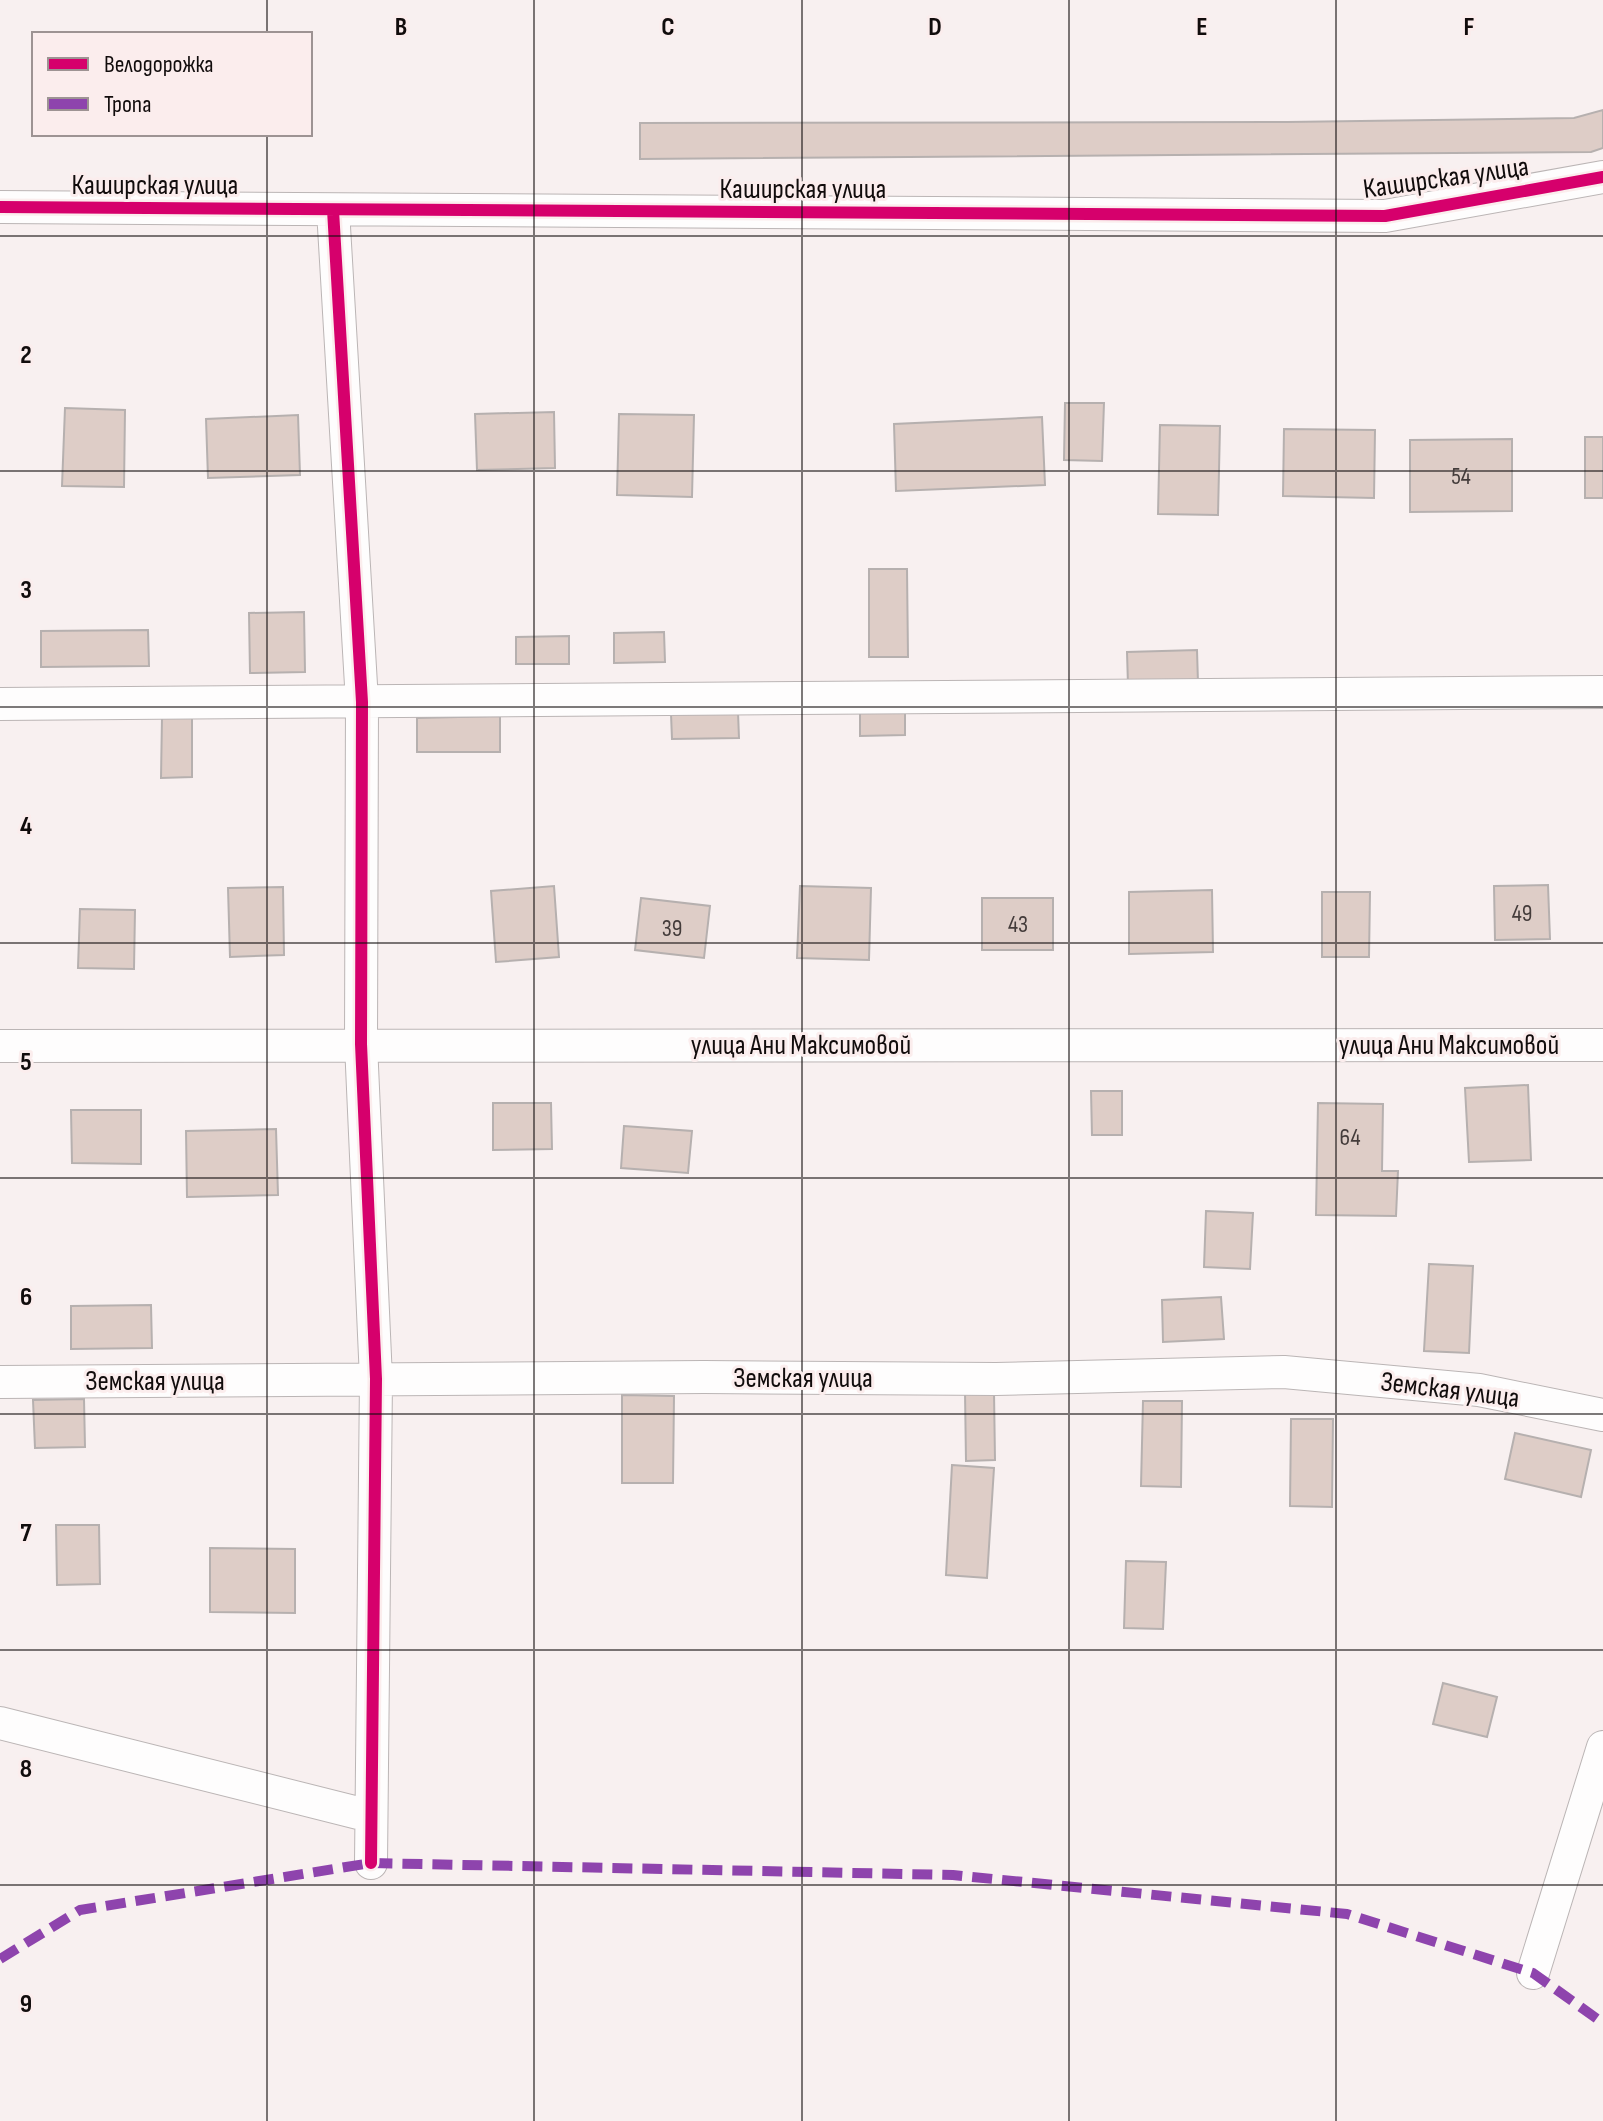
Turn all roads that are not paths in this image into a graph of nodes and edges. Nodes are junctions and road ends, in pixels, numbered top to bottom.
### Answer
1 (1603, 177) edge
2 (0, 207) edge
3 (333, 210) junction
4 (1603, 692) edge
5 (362, 702) junction
6 (0, 704) edge
7 (361, 1044) junction
8 (1603, 1045) edge
9 (0, 1046) edge
10 (376, 1379) junction
11 (0, 1382) edge
12 (1603, 1415) edge
13 (0, 1723) edge
14 (1603, 1747) edge
15 (370, 1816) junction
16 (371, 1863) dead end
17 (1533, 1973) dead end

1 - 3 street, Каширская улица
2 - 3 street, Каширская улица
3 - 5 street
4 - 5 street
5 - 6 street
5 - 7 street
7 - 8 street, улица Ани Максимовой
7 - 9 street, улица Ани Максимовой
7 - 10 street
10 - 11 street, Земская улица
10 - 12 street, Земская улица
10 - 15 street
13 - 15 street
14 - 17 street
15 - 16 street

